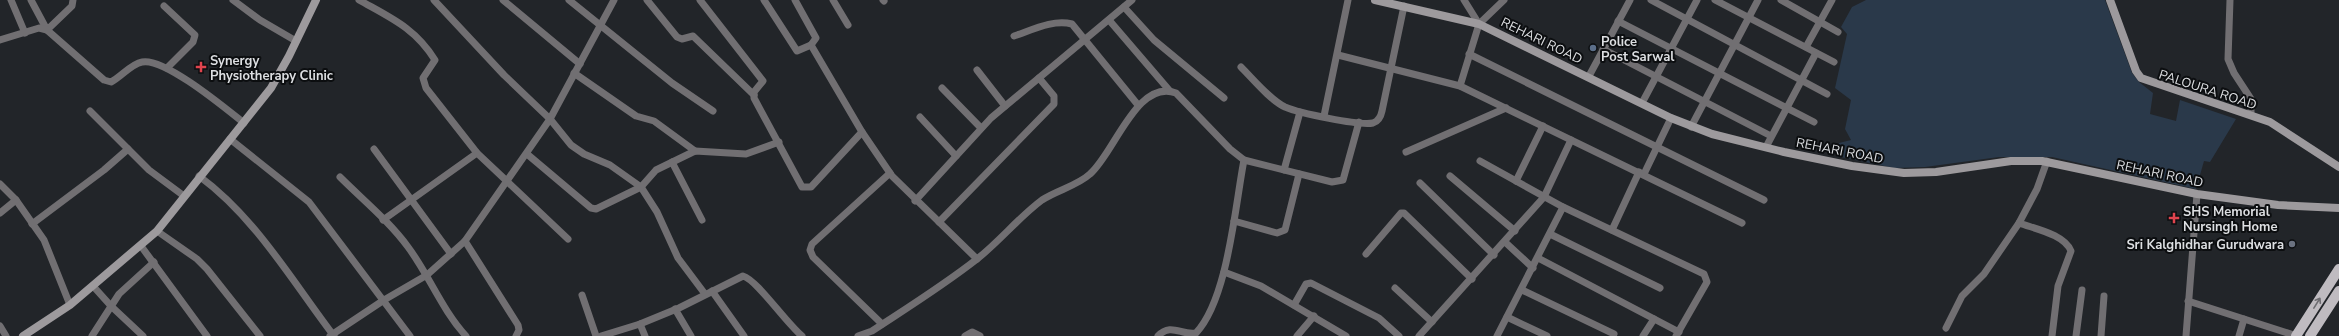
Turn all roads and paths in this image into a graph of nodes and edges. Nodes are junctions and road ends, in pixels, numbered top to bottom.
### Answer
1 (11, 0) edge
2 (31, 0) edge
3 (73, 0) edge
4 (233, 0) edge
5 (316, 0) edge
6 (359, 0) edge
7 (502, 0) edge
8 (569, 0) edge
9 (614, 0) edge
10 (648, 0) edge
11 (700, 0) edge
12 (764, 0) edge
13 (795, 0) edge
14 (833, 0) edge
15 (1132, 0) edge
16 (1348, 0) edge
17 (1375, 0) edge
18 (1464, 0) edge
19 (1504, 0) edge
20 (1630, 0) edge
21 (1651, 0) edge
22 (1698, 0) edge
23 (1715, 0) edge
24 (1758, 0) edge
25 (1781, 0) edge
26 (1832, 0) edge
27 (2110, 0) edge
28 (2230, 0) edge
29 (437, 2) edge
30 (164, 6) dead end
31 (1404, 6) junction
32 (1124, 7) junction
33 (1749, 18) junction
34 (1109, 20) junction
35 (1687, 20) junction
36 (1618, 21) junction
37 (1820, 22) junction
38 (1479, 24) junction
39 (601, 25) junction
40 (848, 25) dead end
41 (47, 30) junction
42 (25, 32) junction
43 (1838, 32) dead end
44 (1014, 36) dead end
45 (1086, 39) junction
46 (0, 40) edge
47 (296, 41) junction
48 (811, 45) junction
49 (1734, 46) junction
50 (1806, 47) junction
51 (1603, 49) junction
52 (1671, 49) junction
53 (1816, 53) junction
54 (1338, 54) junction
55 (1469, 54) junction
56 (1834, 62) dead end
57 (580, 64) junction
58 (1241, 67) dead end
59 (167, 68) junction
60 (1390, 68) junction
61 (977, 70) dead end
62 (574, 72) junction
63 (1720, 74) junction
64 (1589, 76) junction
65 (1656, 77) junction
66 (1039, 78) junction
67 (1801, 80) junction
68 (1460, 86) junction
69 (942, 88) dead end
70 (1169, 90) junction
71 (1828, 94) dead end
72 (754, 95) junction
73 (1224, 98) dead end
74 (1705, 102) junction
75 (1642, 103) junction
76 (1005, 106) junction
77 (1138, 106) junction
78 (1506, 108) junction
79 (1786, 108) junction
80 (90, 111) dead end
81 (713, 111) dead end
82 (1300, 112) junction
83 (2251, 114) junction
84 (1324, 116) junction
85 (920, 117) dead end
86 (1672, 118) junction
87 (550, 119) junction
88 (1358, 122) junction
89 (1814, 122) dead end
90 (244, 123) junction
91 (1543, 126) junction
92 (1691, 127) junction
93 (981, 128) junction
94 (862, 132) junction
95 (1771, 136) junction
96 (230, 139) junction
97 (1571, 140) junction
98 (779, 142) junction
99 (1766, 147) junction
100 (1657, 148) junction
101 (128, 149) junction
102 (374, 149) dead end
103 (695, 151) junction
104 (1406, 152) dead end
105 (477, 153) junction
106 (527, 154) junction
107 (956, 156) junction
108 (1244, 160) junction
109 (1480, 161) dead end
110 (2048, 161) junction
111 (672, 162) junction
112 (2339, 167) edge
113 (1284, 170) junction
114 (890, 173) junction
115 (1642, 173) junction
116 (1299, 174) junction
117 (199, 176) junction
118 (1450, 176) dead end
119 (340, 177) dead end
120 (507, 180) junction
121 (1516, 181) junction
122 (1420, 183) dead end
123 (0, 184) edge
124 (641, 186) junction
125 (2197, 194) junction
126 (184, 196) junction
127 (1544, 197) junction
128 (16, 200) junction
129 (412, 200) junction
130 (1764, 200) dead end
131 (915, 201) junction
132 (1564, 206) junction
133 (2339, 208) edge
134 (0, 213) edge
135 (383, 220) junction
136 (702, 220) dead end
137 (1234, 221) junction
138 (939, 222) junction
139 (1742, 223) dead end
140 (2019, 223) junction
141 (32, 224) junction
142 (1612, 230) junction
143 (157, 231) junction
144 (1515, 231) junction
145 (1550, 234) junction
146 (568, 239) dead end
147 (465, 241) junction
148 (1504, 242) junction
149 (141, 246) junction
150 (451, 254) junction
151 (1366, 254) dead end
152 (1494, 254) junction
153 (1538, 258) junction
154 (977, 259) junction
155 (154, 262) junction
156 (1533, 268) junction
157 (2339, 269) edge
158 (1224, 272) junction
159 (427, 275) junction
160 (1472, 279) junction
161 (94, 286) junction
162 (1395, 288) dead end
163 (1660, 288) dead end
164 (1522, 290) junction
165 (2082, 290) dead end
166 (712, 291) junction
167 (2339, 291) edge
168 (705, 294) junction
169 (582, 295) dead end
170 (2104, 296) dead end
171 (384, 300) junction
172 (2188, 301) junction
173 (70, 305) junction
174 (1294, 305) junction
175 (111, 306) junction
176 (675, 309) junction
177 (1314, 316) junction
178 (1507, 317) junction
179 (1654, 319) junction
180 (2244, 319) junction
181 (1432, 322) junction
182 (640, 324) junction
183 (882, 324) junction
184 (0, 326) edge
185 (1946, 328) dead end
186 (1614, 334) dead end
187 (1678, 334) edge
188 (25, 335) edge
189 (332, 335) edge
190 (6, 336) edge
191 (93, 336) edge
192 (143, 336) edge
193 (207, 336) edge
194 (260, 336) edge
195 (410, 336) edge
196 (466, 336) edge
197 (516, 336) edge
198 (596, 336) edge
199 (601, 336) edge
200 (645, 336) edge
201 (691, 336) edge
202 (744, 336) edge
203 (802, 336) edge
204 (858, 336) edge
205 (965, 336) edge
206 (980, 336) edge
207 (1158, 336) edge
208 (1297, 336) edge
209 (1346, 336) edge
210 (1399, 336) edge
211 (1419, 336) edge
212 (1497, 336) edge
213 (1547, 336) edge
214 (1643, 336) edge
215 (2052, 336) edge
216 (2076, 336) edge
217 (2101, 336) edge
218 (2186, 336) edge
219 (2239, 336) edge
220 (2296, 336) edge
221 (2310, 336) edge

1 - 42 street
2 - 41 street
3 - 41 street
4 - 47 street
5 - 47 main road
6 - 105 street
7 - 57 street
8 - 39 street
9 - 39 street
10 - 72 street
11 - 72 street
12 - 48 street
13 - 48 street
14 - 40 street
15 - 32 street
16 - 54 street
17 - 31 main road, REHARI ROAD
18 - 38 street
19 - 38 street
20 - 36 street
21 - 35 street
22 - 35 street
23 - 33 street
24 - 33 street
25 - 37 street
26 - 37 street
27 - 83 main road, PALOURA ROAD
28 - 83 street
29 - 87 street
30 - 59 street
31 - 38 main road, REHARI ROAD
31 - 60 street
32 - 34 street
32 - 73 street
33 - 49 street
33 - 50 street
34 - 45 street
34 - 70 street
35 - 49 street
35 - 52 street
36 - 51 street
36 - 52 street
37 - 43 street
37 - 50 street
38 - 55 street
38 - 64 main road, REHARI ROAD
39 - 57 street
39 - 81 street
41 - 42 street
41 - 59 street
42 - 46 street
44 - 45 street
45 - 66 street
45 - 77 street
47 - 90 main road
48 - 94 street
49 - 63 street
49 - 67 street
50 - 53 street
51 - 64 street
51 - 65 street
52 - 63 street
52 - 65 street
53 - 56 street
53 - 67 street
54 - 60 street
54 - 84 street
55 - 68 street
55 - 100 street
57 - 62 street
58 - 82 street
59 - 90 street
60 - 68 street
60 - 88 street
61 - 76 street
62 - 87 street
62 - 103 street
63 - 74 street
63 - 79 street
64 - 75 main road, REHARI ROAD
65 - 74 street
65 - 75 street
66 - 76 street
66 - 138 street
67 - 71 street
67 - 79 street
68 - 78 street
69 - 93 street
70 - 77 street
70 - 108 street
72 - 98 street
74 - 92 street
74 - 95 street
75 - 86 main road, REHARI ROAD
76 - 93 street
77 - 154 street
78 - 91 street
78 - 104 street
79 - 89 street
79 - 95 street
80 - 101 street
82 - 84 street
82 - 113 street
83 - 112 main road, PALOURA ROAD
84 - 88 street
85 - 107 street
86 - 92 main road, REHARI ROAD
86 - 100 street
87 - 106 street
87 - 124 street
88 - 116 street
90 - 96 main road
91 - 97 street
91 - 121 street
92 - 99 main road, REHARI ROAD
93 - 107 street
94 - 98 street
94 - 114 street
95 - 99 street
96 - 117 main road
96 - 171 street
97 - 115 street
97 - 127 street
98 - 103 street
99 - 110 main road, REHARI ROAD
100 - 115 street
100 - 130 street
101 - 126 street
101 - 141 street
102 - 129 street
103 - 111 street
105 - 120 street
105 - 129 street
106 - 120 street
106 - 124 street
107 - 131 street
108 - 113 street
108 - 137 street
109 - 121 street
110 - 125 main road, REHARI ROAD
110 - 140 street
111 - 124 street
111 - 136 street
113 - 116 street
114 - 131 street
114 - 183 street
115 - 139 street
115 - 142 street
116 - 137 street
117 - 126 main road
117 - 189 street
118 - 144 street
119 - 135 street
120 - 146 street
120 - 147 street
121 - 127 street
122 - 152 street
123 - 128 street
124 - 168 street
125 - 133 main road, REHARI ROAD
125 - 172 street
126 - 143 main road
127 - 132 street
127 - 144 street
128 - 134 street
128 - 141 street
129 - 135 street
129 - 150 street
131 - 138 street
132 - 142 street
132 - 145 street
135 - 159 street
137 - 158 street
138 - 154 street
140 - 185 street
140 - 215 street
141 - 173 street
142 - 187 street
143 - 149 main road
143 - 194 street
144 - 148 street
145 - 153 street
145 - 163 street
147 - 150 street
147 - 197 street
148 - 152 street
148 - 156 street
149 - 155 street
149 - 161 main road
150 - 159 street
151 - 160 street
152 - 160 street
153 - 156 street
153 - 179 street
154 - 183 street
155 - 175 street
155 - 193 street
156 - 164 street
220 -> 157 main road
158 - 174 street
158 - 207 street
159 - 171 street
159 - 196 street
160 - 181 street
161 - 173 main road
161 - 175 street
162 - 181 street
164 - 178 street
164 - 186 street
165 - 216 street
166 - 168 street
166 - 202 street
166 - 203 street
167 - 221 main road
168 - 176 street
169 - 198 street
170 - 217 street
171 - 189 street
171 - 195 street
172 - 180 street
172 - 218 street
173 - 188 main road
174 - 177 street
174 - 210 street
175 - 191 street
175 - 192 street
176 - 182 street
176 - 201 street
177 - 208 street
177 - 209 street
178 - 212 street
178 - 213 street
179 - 187 street
179 - 214 street
180 - 219 street
180 - 220 street
181 - 211 street
182 - 199 street
182 - 200 street
183 - 204 street
184 - 190 street
205 - 206 street

